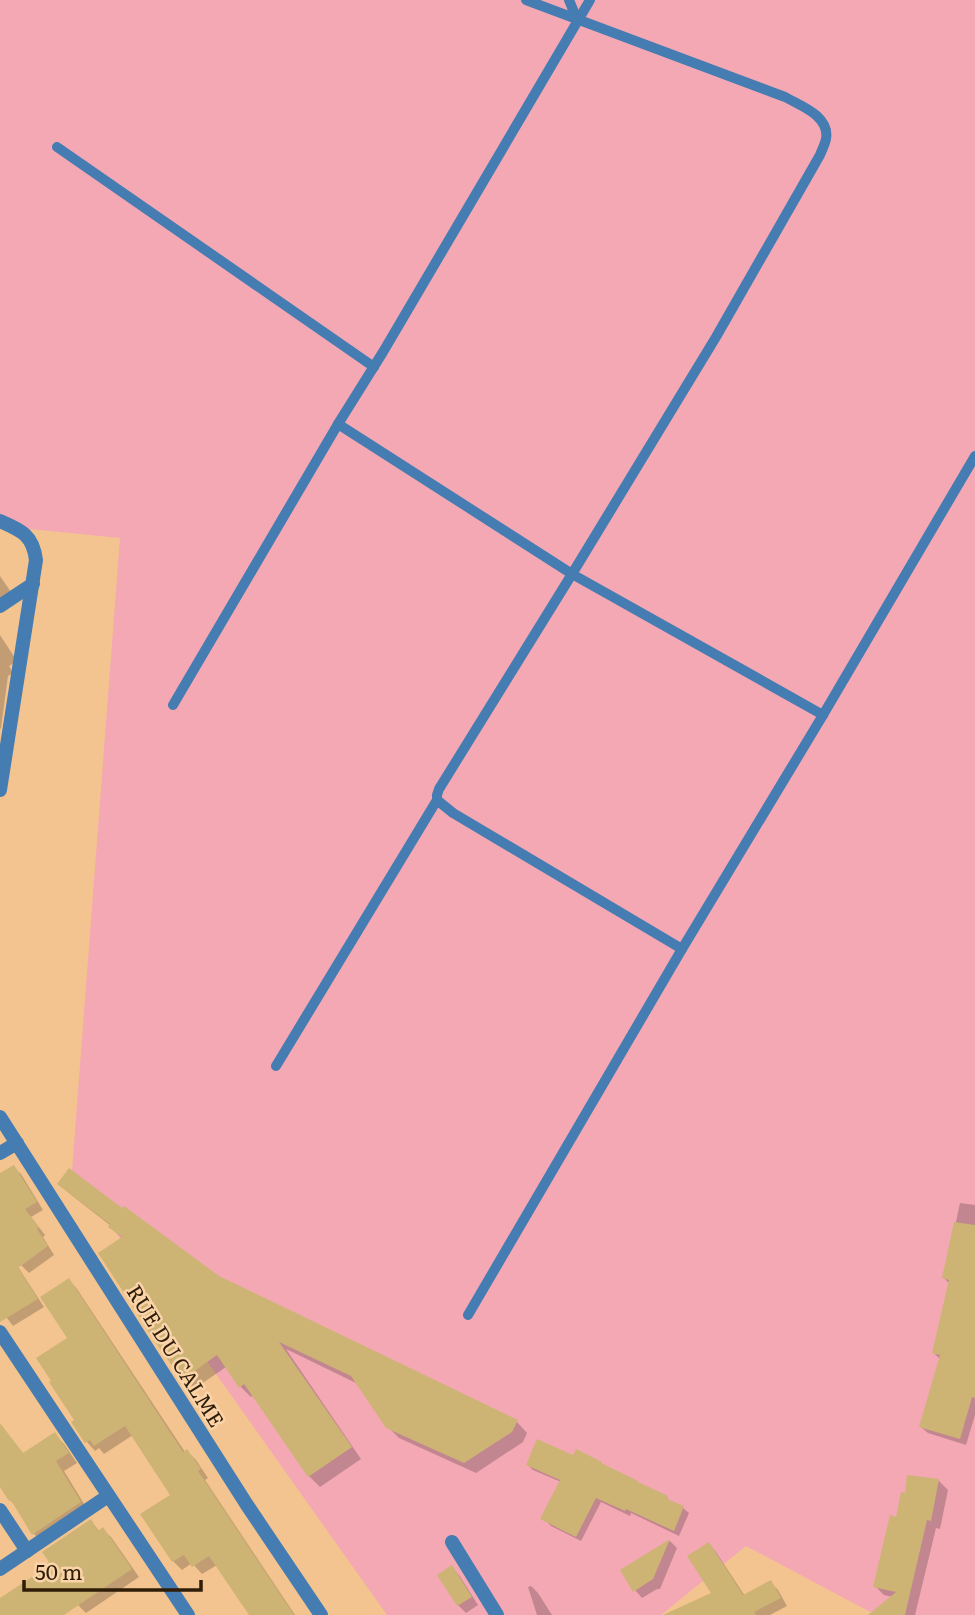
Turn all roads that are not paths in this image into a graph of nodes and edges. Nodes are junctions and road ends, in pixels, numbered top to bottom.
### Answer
1 (526, 0) edge
2 (569, 0) edge
3 (590, 0) edge
4 (577, 18) junction
5 (57, 147) dead end
6 (374, 367) junction
7 (338, 424) junction
8 (975, 456) edge
9 (0, 521) edge
10 (572, 574) junction
11 (33, 584) junction
12 (0, 606) edge
13 (173, 705) dead end
14 (823, 715) junction
15 (0, 790) edge
16 (437, 800) junction
17 (682, 949) junction
18 (276, 1066) dead end
19 (0, 1117) edge
20 (17, 1143) junction
21 (0, 1153) edge
22 (468, 1315) dead end
23 (0, 1332) edge
24 (108, 1496) junction
25 (0, 1510) edge
26 (452, 1542) dead end
27 (27, 1551) junction
28 (0, 1569) edge
29 (186, 1614) edge
30 (321, 1615) edge
31 (497, 1615) edge

1 - 4 lane
2 - 4 lane
3 - 4 lane
4 - 6 lane
4 - 10 lane
5 - 6 lane
6 - 7 lane
7 - 10 lane
7 - 13 lane
8 - 14 lane
9 - 11 street
10 - 14 lane
10 - 16 lane
11 - 12 street
11 - 15 street
14 - 17 lane
16 - 17 lane
16 - 18 lane
17 - 22 lane
19 - 20 street, RUE DU CALME
20 - 21 street
20 - 30 street, RUE DU CALME
23 - 24 street
24 - 27 street
24 - 29 street
25 - 27 street
26 - 31 street
27 - 28 street

